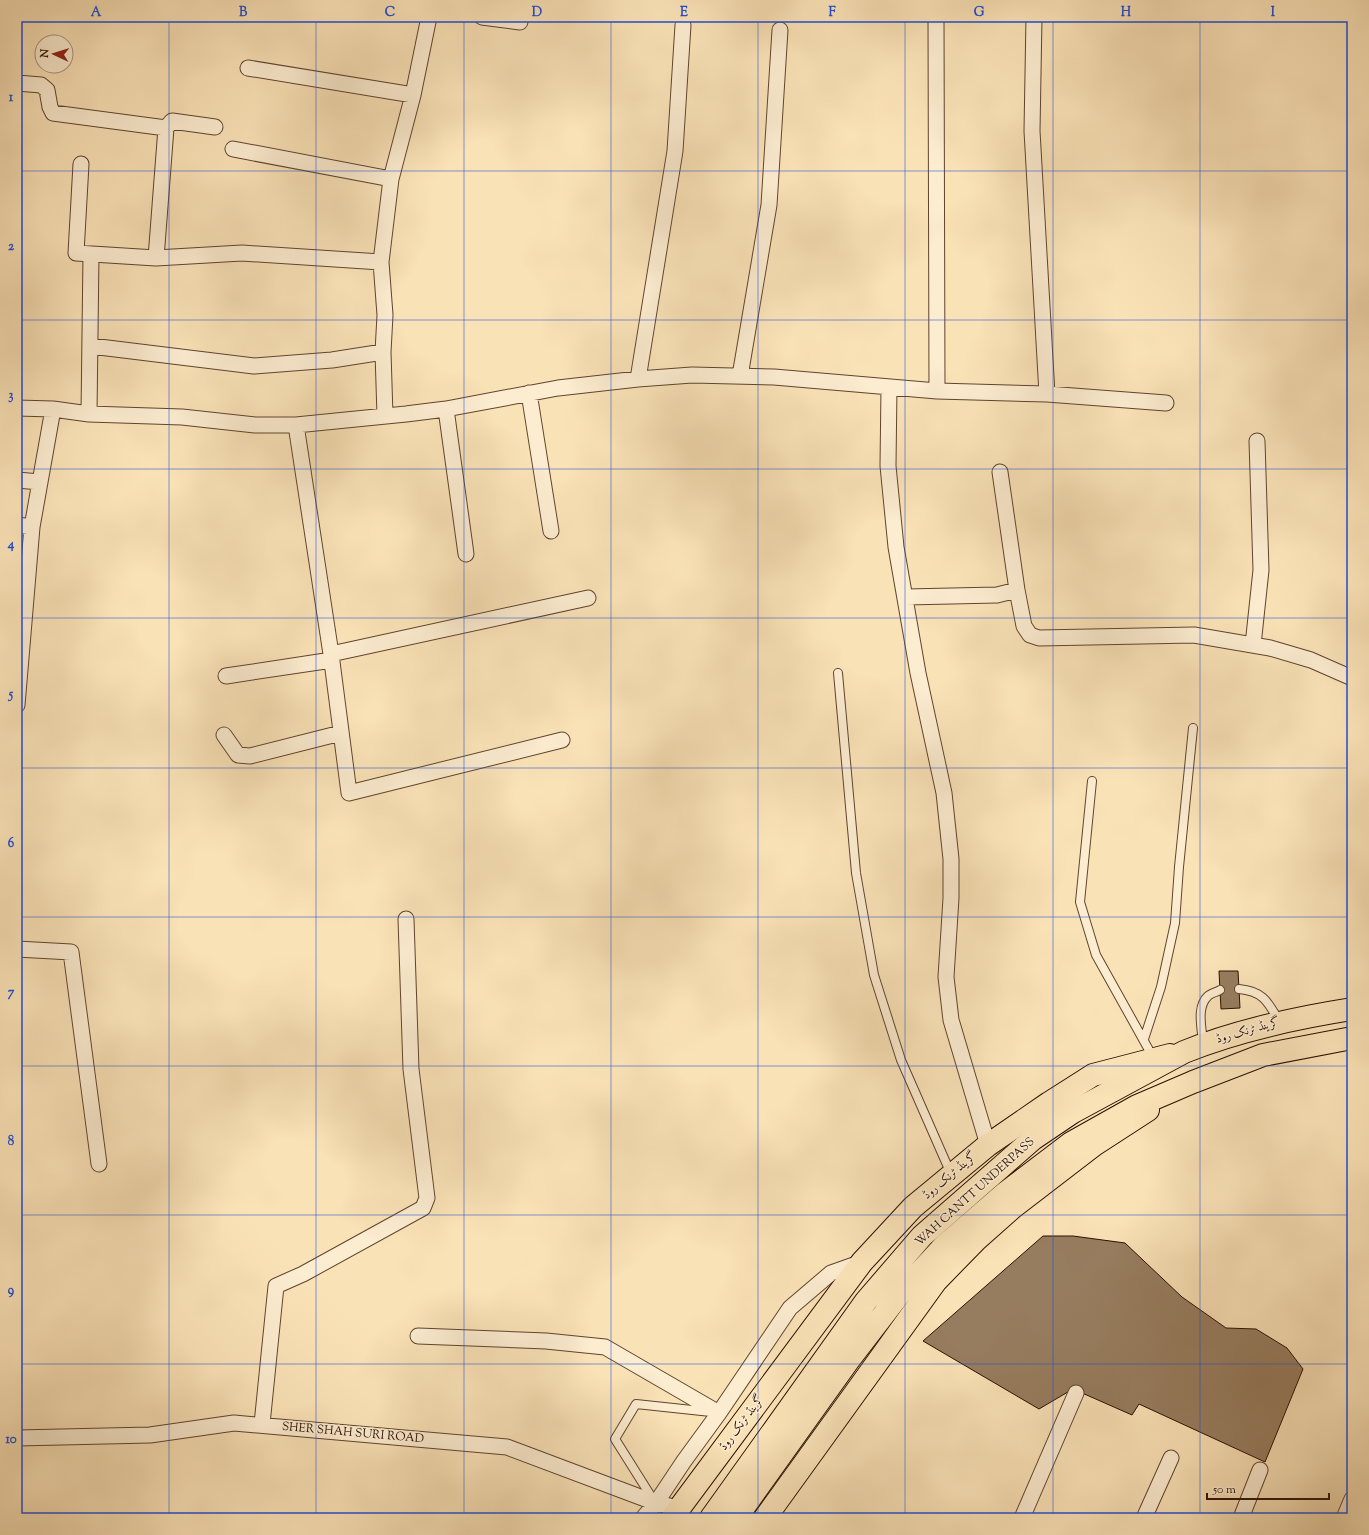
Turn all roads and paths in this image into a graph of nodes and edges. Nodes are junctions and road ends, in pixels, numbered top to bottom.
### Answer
1 (429, 17) edge
2 (482, 17) edge
3 (936, 17) edge
4 (1034, 17) edge
5 (520, 22) dead end
6 (683, 25) dead end
7 (780, 30) dead end
8 (248, 68) dead end
9 (17, 83) edge
10 (413, 95) junction
11 (215, 127) dead end
12 (166, 128) junction
13 (233, 149) dead end
14 (81, 164) dead end
15 (391, 179) junction
16 (91, 254) junction
17 (156, 258) junction
18 (381, 262) junction
19 (91, 346) junction
20 (383, 352) junction
21 (740, 376) junction
22 (638, 379) junction
23 (890, 387) junction
24 (937, 391) junction
25 (529, 393) junction
26 (1047, 394) junction
27 (1166, 404) dead end
28 (17, 408) edge
29 (53, 409) junction
30 (446, 409) junction
31 (89, 414) junction
32 (385, 416) junction
33 (296, 424) junction
34 (1257, 441) dead end
35 (1000, 472) dead end
36 (17, 480) edge
37 (40, 482) junction
38 (24, 526) edge
39 (551, 532) dead end
40 (466, 554) dead end
41 (1017, 590) junction
42 (906, 597) junction
43 (588, 598) dead end
44 (1253, 645) junction
45 (331, 657) junction
46 (838, 672) dead end
47 (226, 676) dead end
48 (1352, 678) edge
49 (17, 705) edge
50 (1193, 728) dead end
51 (341, 733) junction
52 (224, 735) dead end
53 (562, 740) dead end
54 (1092, 780) dead end
55 (406, 919) dead end
56 (17, 949) edge
57 (1239, 989) dead end
58 (1220, 990) dead end
59 (1352, 1009) edge
60 (1279, 1022) junction
61 (1352, 1038) edge
62 (1144, 1040) junction
63 (1194, 1048) junction
64 (1155, 1059) junction
65 (1193, 1082) junction
66 (988, 1145) junction
67 (100, 1164) dead end
68 (951, 1175) junction
69 (862, 1262) junction
70 (418, 1336) dead end
71 (1076, 1393) dead end
72 (720, 1413) junction
73 (262, 1424) junction
74 (17, 1438) edge
75 (1171, 1458) dead end
76 (1260, 1470) dead end
77 (1352, 1499) edge
78 (656, 1503) junction
79 (675, 1513) edge
80 (771, 1516) edge
81 (643, 1518) edge
82 (711, 1518) edge
83 (736, 1518) edge
84 (1022, 1518) edge
85 (1144, 1518) edge
86 (1241, 1518) edge
87 (1344, 1518) edge

1 - 10 street
2 - 5 street
3 - 24 street
4 - 26 street
6 - 22 street
7 - 21 street
8 - 10 street
9 - 12 street
10 - 15 street
11 - 12 street
12 - 17 street
13 - 15 street
14 - 16 street
15 - 18 street
16 - 17 street
16 - 19 street
17 - 18 street
18 - 20 street
19 - 20 street
19 - 31 street
20 - 32 street
21 - 22 street
21 - 23 street
22 - 25 street
23 - 24 street
23 - 42 street
24 - 26 street
25 - 30 street
25 - 39 street
26 - 27 street
28 - 29 street
29 - 31 street
29 - 37 street
30 - 32 street
30 - 40 street
31 - 33 street
32 - 33 street
33 - 45 street
34 - 44 street
35 - 41 street
36 - 37 street
37 - 38 street
38 - 49 street
41 - 42 street
41 - 44 street
42 - 66 street
43 - 45 street
44 - 48 street
45 - 47 street
45 - 51 street
46 - 68 lane
50 - 62 lane
51 - 52 street
51 - 53 street
54 - 62 lane
55 - 73 street
56 - 67 street
57 - 60 lane
58 - 63 lane
59 - 60 main road, گرینڈ ٹرنک روڈ
60 - 63 main road, گرینڈ ٹرنک روڈ
61 - 65 main road
62 - 64 lane
63 - 64 main road, گرینڈ ٹرنک روڈ
63 - 82 main road, WAH CANTT UNDERPASS
64 - 66 main road, گرینڈ ٹرنک روڈ
65 - 80 main road
65 - 83 main road, WAH CANTT UNDERPASS
66 - 68 main road, گرینڈ ٹرنک روڈ
68 - 69 main road, گرینڈ ٹرنک روڈ
69 - 72 street
69 - 79 main road, گرینڈ ٹرنک روڈ
70 - 72 street
71 - 84 street
72 - 78 street
72 - 78 lane
73 - 74 street, SHER SHAH SURI ROAD
73 - 78 street, SHER SHAH SURI ROAD
75 - 85 street
76 - 86 street
77 - 87 street
78 - 79 street, SHER SHAH SURI ROAD
78 - 81 street

